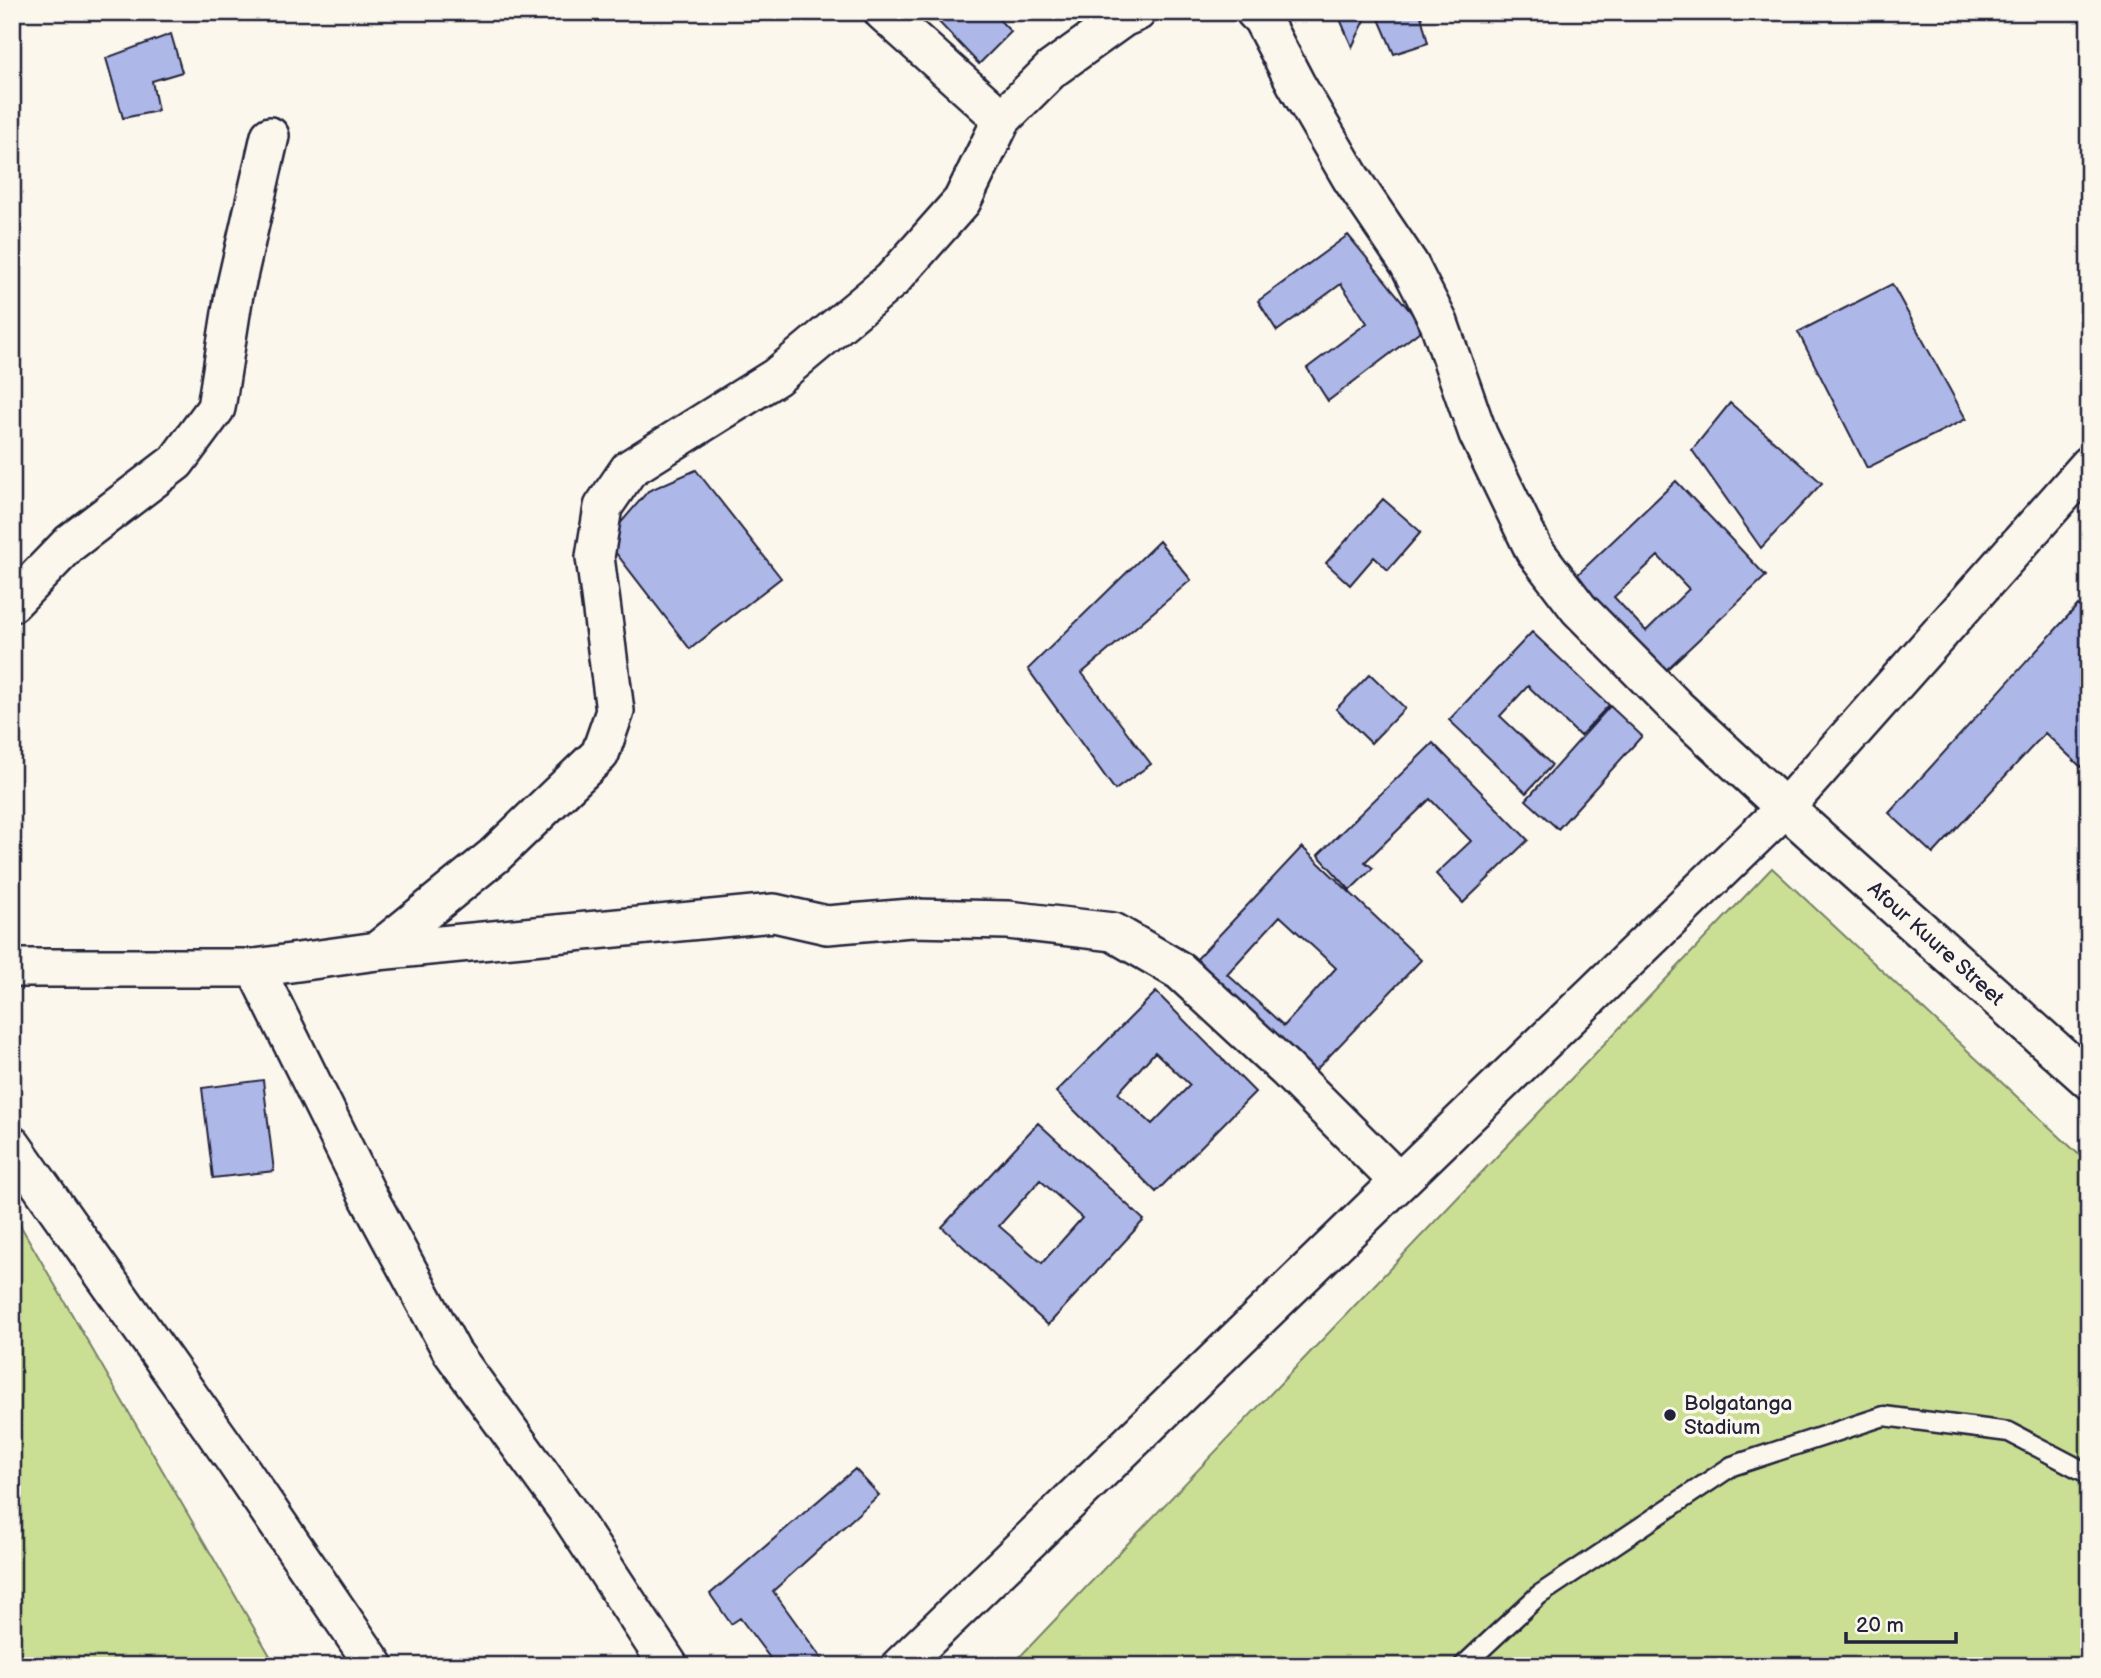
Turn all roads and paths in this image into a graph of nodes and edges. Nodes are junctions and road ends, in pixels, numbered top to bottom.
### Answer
1 (883, 12) edge
2 (1138, 12) edge
3 (1255, 12) edge
4 (1002, 119) junction
5 (270, 136) dead end
6 (2089, 465) edge
7 (12, 603) edge
8 (1785, 808) junction
9 (377, 951) junction
10 (12, 968) edge
11 (255, 968) junction
12 (2089, 1080) edge
13 (12, 1145) edge
14 (1399, 1182) junction
15 (2089, 1474) edge
16 (375, 1666) edge
17 (669, 1666) edge
18 (900, 1666) edge
19 (1463, 1666) edge

1 - 4 street
2 - 4 street
3 - 8 street, Afour Kuure Street
4 - 9 street
5 - 7 street
6 - 8 street
8 - 12 street, Afour Kuure Street
8 - 14 street
9 - 11 street
9 - 14 street
10 - 11 street
11 - 17 street
13 - 16 street
14 - 18 street
15 - 19 lane

